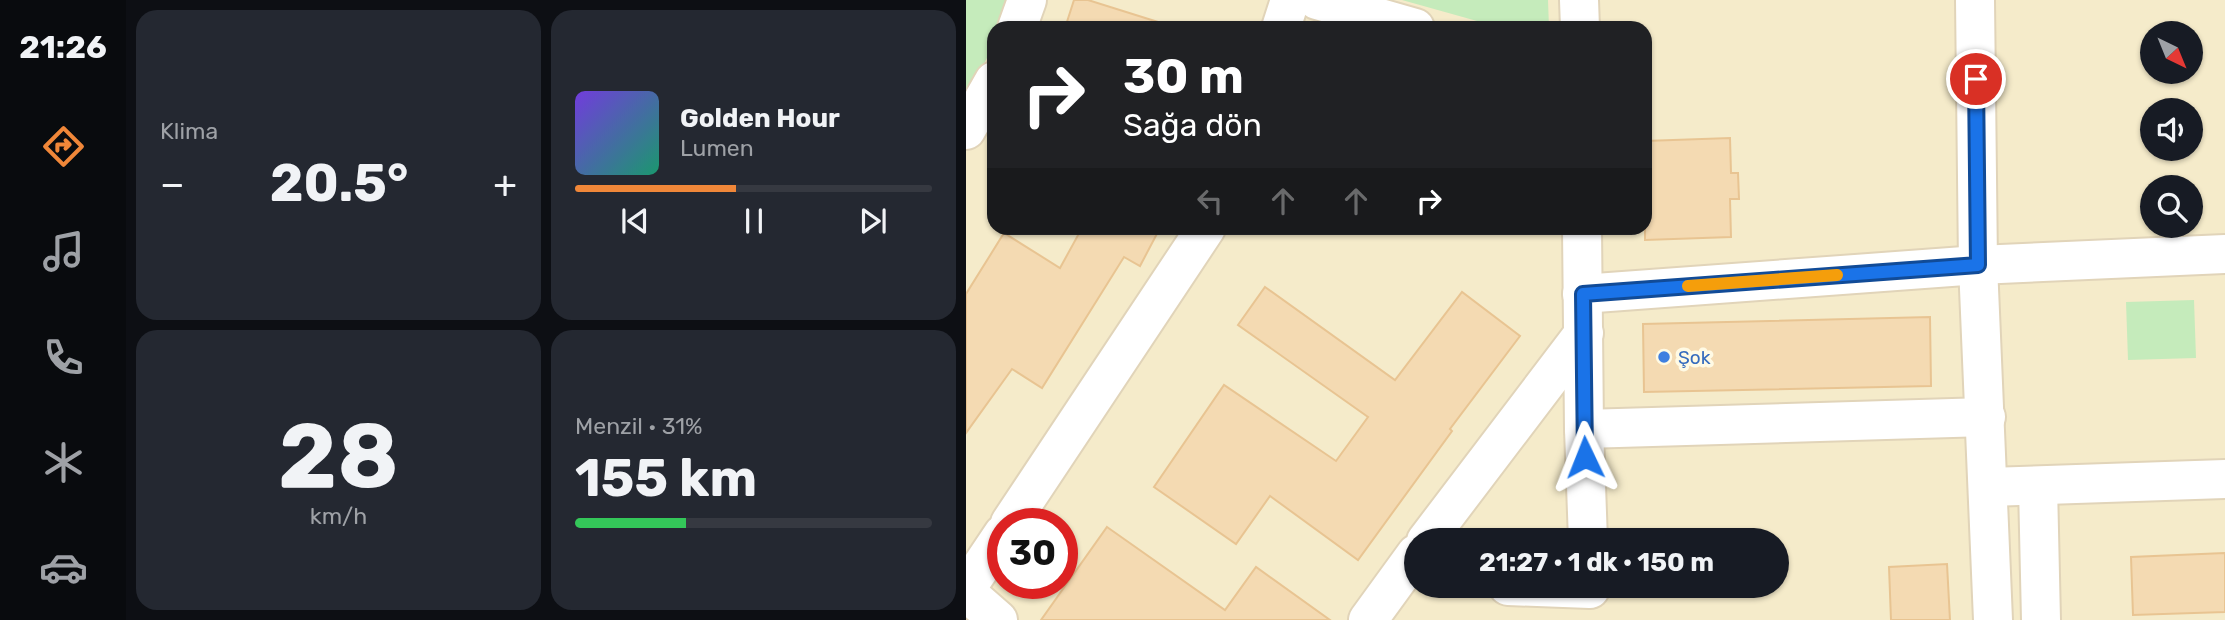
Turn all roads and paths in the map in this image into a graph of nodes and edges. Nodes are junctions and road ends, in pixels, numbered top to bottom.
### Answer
1 (1027, 0) edge
2 (1290, 0) edge
3 (1317, 0) edge
4 (1579, 0) edge
5 (1975, 0) edge
6 (1020, 21) edge
7 (1283, 21) edge
8 (1390, 21) edge
9 (1580, 21) edge
10 (987, 94) edge
11 (966, 130) edge
12 (1201, 235) edge
13 (1582, 235) edge
14 (2225, 254) edge
15 (1978, 265) junction
16 (1583, 294) junction
17 (1584, 333) junction
18 (1986, 417) junction
19 (1584, 429) junction
20 (2225, 479) edge
21 (2038, 486) junction
22 (1989, 487) junction
23 (1020, 508) edge
24 (1436, 528) edge
25 (1588, 528) edge
26 (987, 559) edge
27 (1404, 579) edge
28 (966, 591) edge
29 (998, 620) edge
30 (1368, 620) edge
31 (1993, 620) edge
32 (2041, 620) edge

1 - 6 street
2 - 7 street
3 - 8 street
4 - 9 street
5 - 15 street
10 - 11 street
12 - 23 street
13 - 16 street
14 - 15 street
15 - 16 street
15 - 18 street
16 - 17 street
17 - 19 street
17 - 24 street
18 - 19 street
18 - 22 street
19 - 25 street
20 - 21 street
21 - 22 street
21 - 32 street
22 - 31 street
26 - 28 street
27 - 30 street
28 - 29 street

